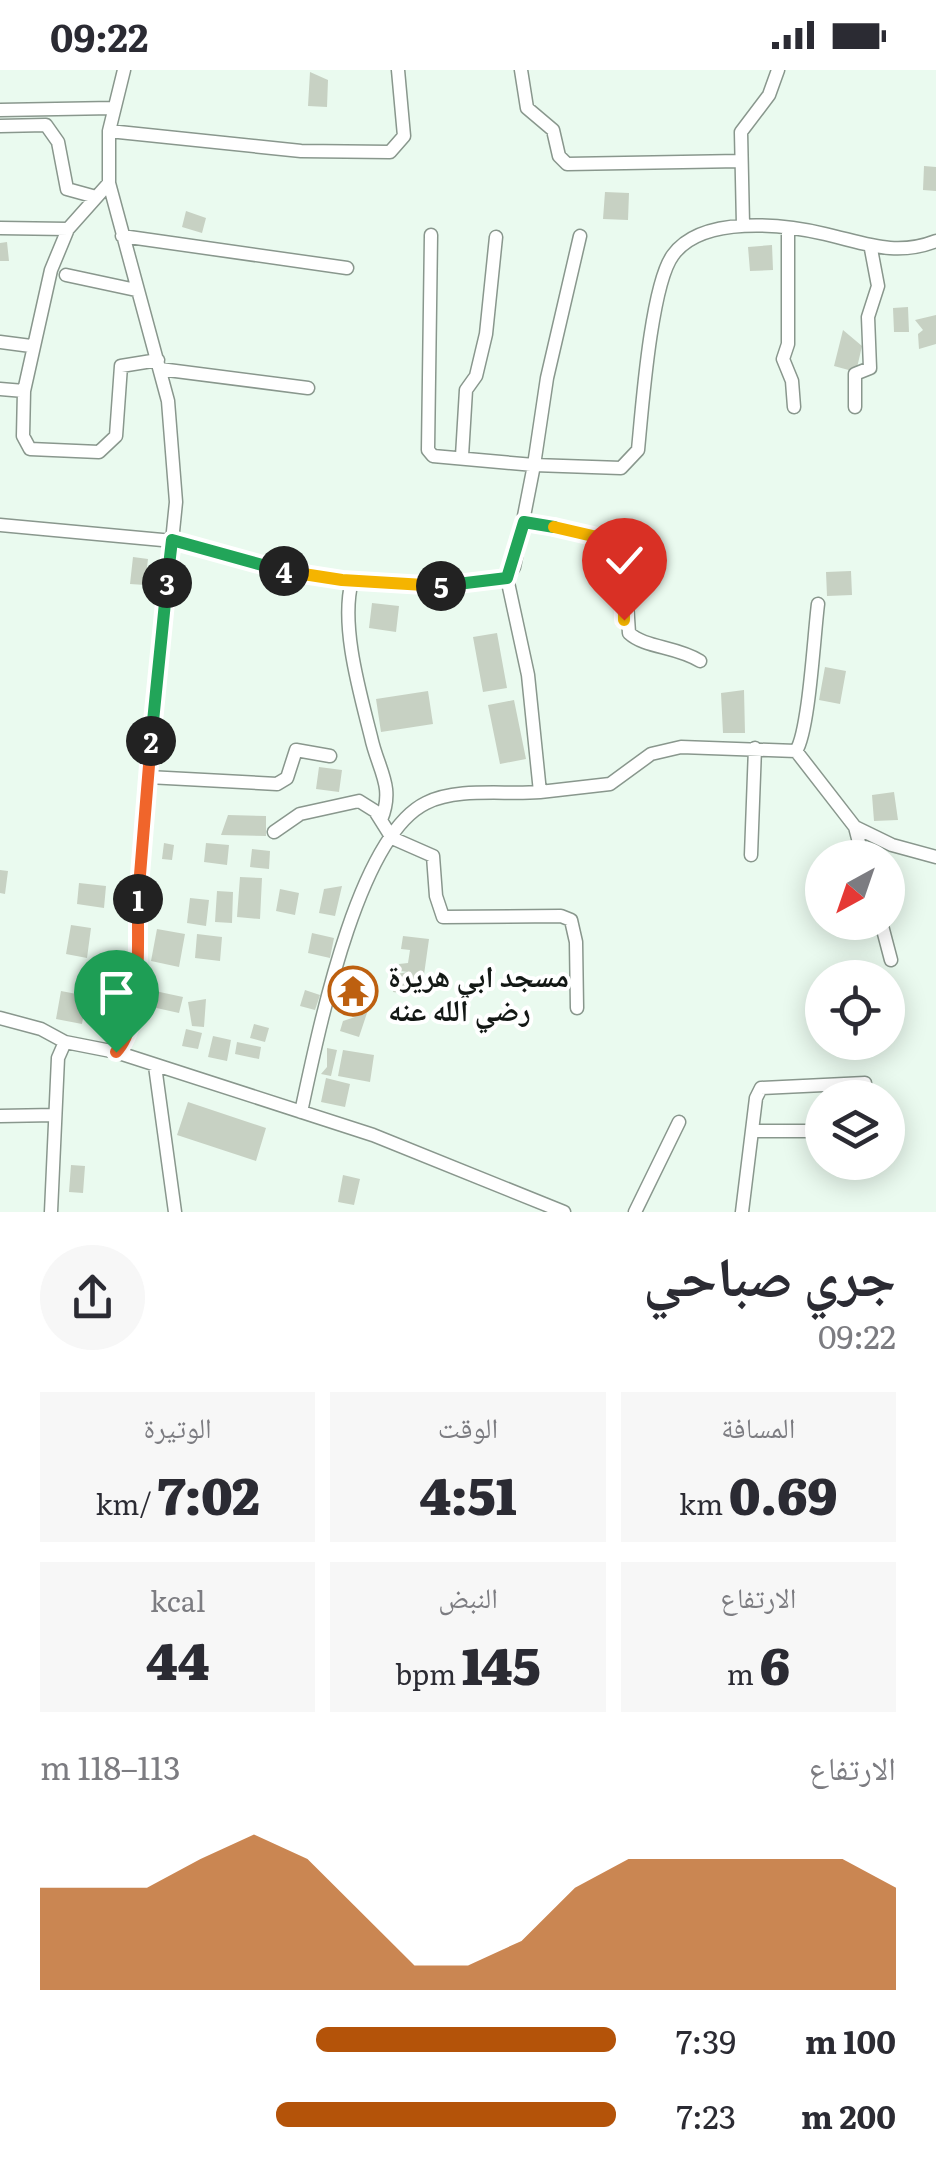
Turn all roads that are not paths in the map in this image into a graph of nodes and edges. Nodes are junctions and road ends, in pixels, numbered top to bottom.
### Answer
1 (124, 70) edge
2 (398, 70) edge
3 (521, 70) edge
4 (778, 70) edge
5 (113, 108) junction
6 (0, 110) edge
7 (0, 126) edge
8 (109, 131) junction
9 (740, 161) junction
10 (109, 183) junction
11 (96, 197) junction
12 (742, 224) junction
13 (0, 228) edge
14 (788, 228) junction
15 (68, 230) junction
16 (431, 235) dead end
17 (122, 236) junction
18 (496, 236) dead end
19 (580, 236) dead end
20 (936, 241) edge
21 (872, 248) junction
22 (348, 268) dead end
23 (66, 274) dead end
24 (136, 290) junction
25 (0, 342) edge
26 (31, 346) junction
27 (159, 364) junction
28 (308, 388) dead end
29 (0, 389) edge
30 (24, 390) junction
31 (855, 407) dead end
32 (794, 408) dead end
33 (462, 456) junction
34 (534, 465) junction
35 (524, 522) junction
36 (0, 525) edge
37 (172, 540) junction
38 (507, 578) junction
39 (352, 582) junction
40 (818, 604) dead end
41 (700, 661) dead end
42 (755, 748) junction
43 (796, 751) junction
44 (330, 756) dead end
45 (148, 777) junction
46 (540, 792) junction
47 (381, 820) junction
48 (855, 827) junction
49 (274, 832) dead end
50 (392, 838) junction
51 (858, 840) edge
52 (751, 854) dead end
53 (936, 857) edge
54 (885, 940) edge
55 (891, 960) dead end
56 (577, 1008) dead end
57 (0, 1018) edge
58 (65, 1042) junction
59 (116, 1052) junction
60 (155, 1066) junction
61 (805, 1085) edge
62 (300, 1112) junction
63 (56, 1114) junction
64 (0, 1116) edge
65 (678, 1122) dead end
66 (752, 1131) junction
67 (805, 1132) edge
68 (51, 1212) edge
69 (176, 1212) edge
70 (564, 1212) edge
71 (635, 1212) edge
72 (742, 1212) edge

1 - 5 street
2 - 8 street
3 - 9 street
4 - 9 street
5 - 6 street
5 - 8 street
7 - 11 street
8 - 10 street
9 - 12 street
10 - 11 street
10 - 17 street
11 - 15 street
12 - 14 street
12 - 34 street
13 - 15 street
14 - 21 street
14 - 32 street
15 - 26 street
16 - 33 street
17 - 22 street
17 - 24 street
18 - 33 street
19 - 34 street
20 - 21 street
21 - 31 street
23 - 24 street
24 - 27 street
25 - 26 street
26 - 30 street
27 - 28 street
27 - 30 street
27 - 37 street
29 - 30 street
33 - 34 street
34 - 35 street
35 - 38 street
35 - 41 street
36 - 37 street
37 - 39 street
37 - 45 street
38 - 39 street
38 - 46 street
39 - 47 street
40 - 43 street
42 - 43 street
42 - 46 street
42 - 52 street
43 - 48 street
44 - 45 street
45 - 59 street
46 - 50 street
47 - 49 street
47 - 50 street
48 - 51 street
48 - 53 street
50 - 56 street
50 - 62 street
54 - 55 street
57 - 58 street
58 - 59 street
58 - 63 street
59 - 60 street
60 - 62 street
60 - 69 street
61 - 66 street
62 - 70 street
63 - 64 street
63 - 68 street
65 - 71 street
66 - 67 street
66 - 72 street

